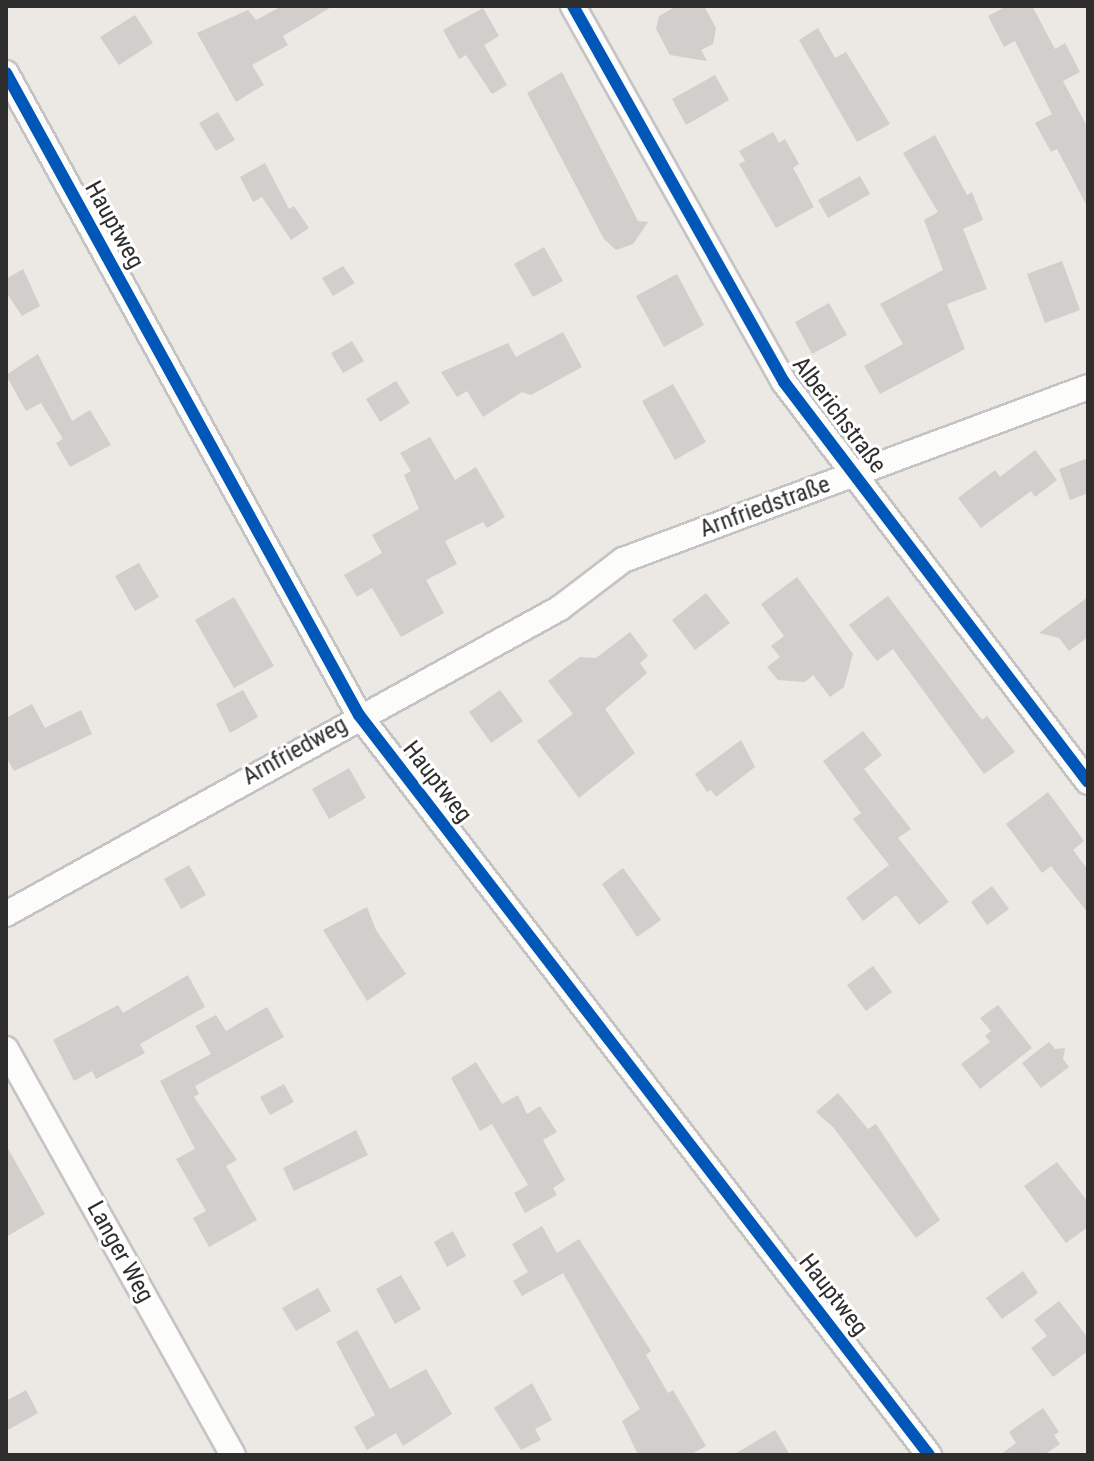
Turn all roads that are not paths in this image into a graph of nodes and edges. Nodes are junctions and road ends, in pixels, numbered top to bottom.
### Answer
1 (573, 6) edge
2 (6, 73) edge
3 (1088, 387) edge
4 (855, 474) junction
5 (623, 560) joint
6 (359, 715) junction
7 (1088, 782) edge
8 (6, 914) edge
9 (6, 1049) edge
10 (233, 1455) edge
11 (929, 1455) edge

1 - 4 street, Alberichstraße
2 - 6 street, Hauptweg
3 - 4 street, Arnfriedstraße
4 - 5 street, Arnfriedstraße
4 - 7 street, Alberichstraße
5 - 6 street, Arnfriedweg
6 - 8 street, Arnfriedweg
6 - 11 street, Hauptweg
9 - 10 street, Langer Weg

